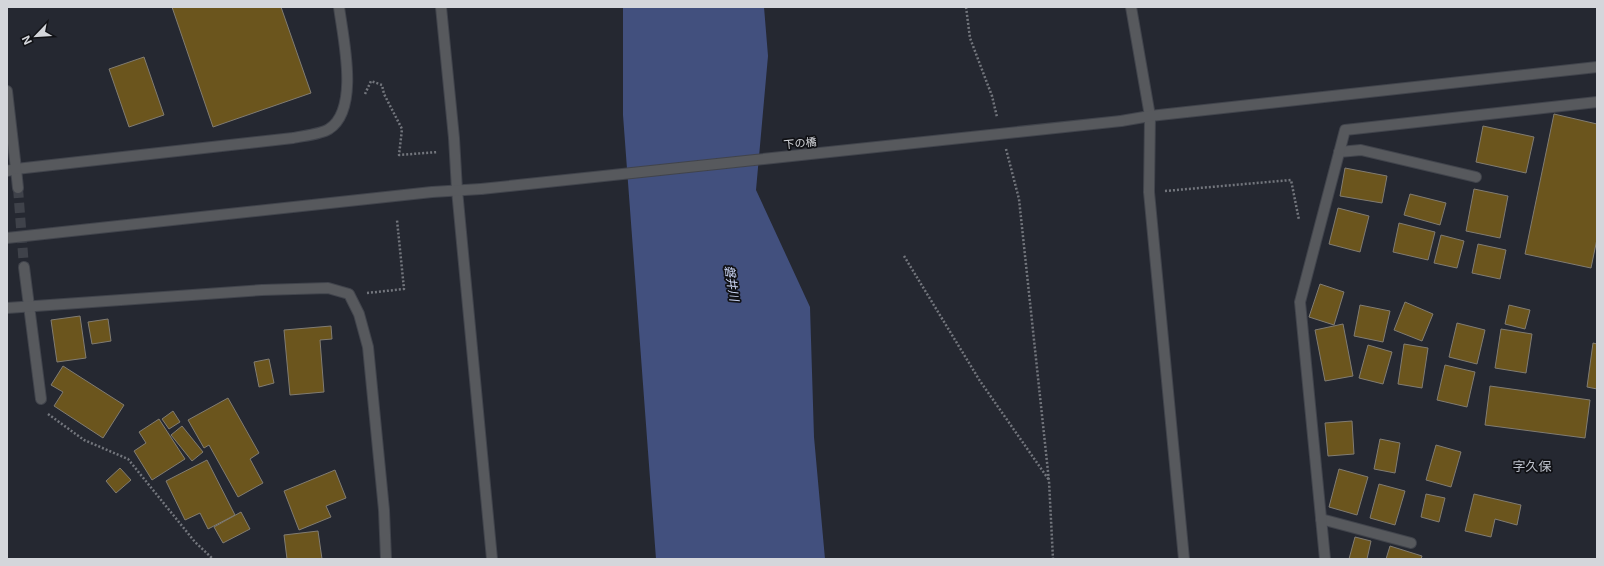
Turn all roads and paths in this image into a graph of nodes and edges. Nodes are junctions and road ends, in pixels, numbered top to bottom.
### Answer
1 (339, 7) edge
2 (441, 7) edge
3 (966, 7) edge
4 (1131, 7) edge
5 (1597, 67) edge
6 (7, 91) edge
7 (364, 95) dead end
8 (1597, 102) edge
9 (1150, 116) junction
10 (998, 118) dead end
11 (1005, 147) dead end
12 (455, 151) junction
13 (1339, 152) junction
14 (11, 170) edge
15 (1476, 177) dead end
16 (18, 188) tunnel mouth
17 (456, 190) junction
18 (1149, 192) junction
19 (397, 220) dead end
20 (1299, 220) dead end
21 (7, 238) edge
22 (904, 256) dead end
23 (24, 267) tunnel mouth
24 (349, 294) junction
25 (28, 307) junction
26 (7, 308) edge
27 (41, 399) joint
28 (1049, 481) junction
29 (1321, 519) junction
30 (1411, 543) dead end
31 (213, 559) edge
32 (386, 559) edge
33 (492, 559) edge
34 (1053, 559) edge
35 (1184, 559) edge
36 (1325, 559) edge

1 - 14 street
2 - 12 street
3 - 10 path
4 - 9 street
5 - 9 street, 下の橋
6 - 14 street
7 - 12 path
8 - 13 street
9 - 17 street, 下の橋, bridge
9 - 18 street
11 - 28 path
12 - 17 street
13 - 15 street
13 - 29 street
14 - 16 street
17 - 21 street, 下の橋
17 - 33 street
18 - 20 path
18 - 35 street
19 - 24 path
22 - 28 path
23 - 25 street
24 - 25 street
24 - 32 street
25 - 26 street
25 - 27 street
27 - 31 path
28 - 34 path
29 - 30 street
29 - 36 street

